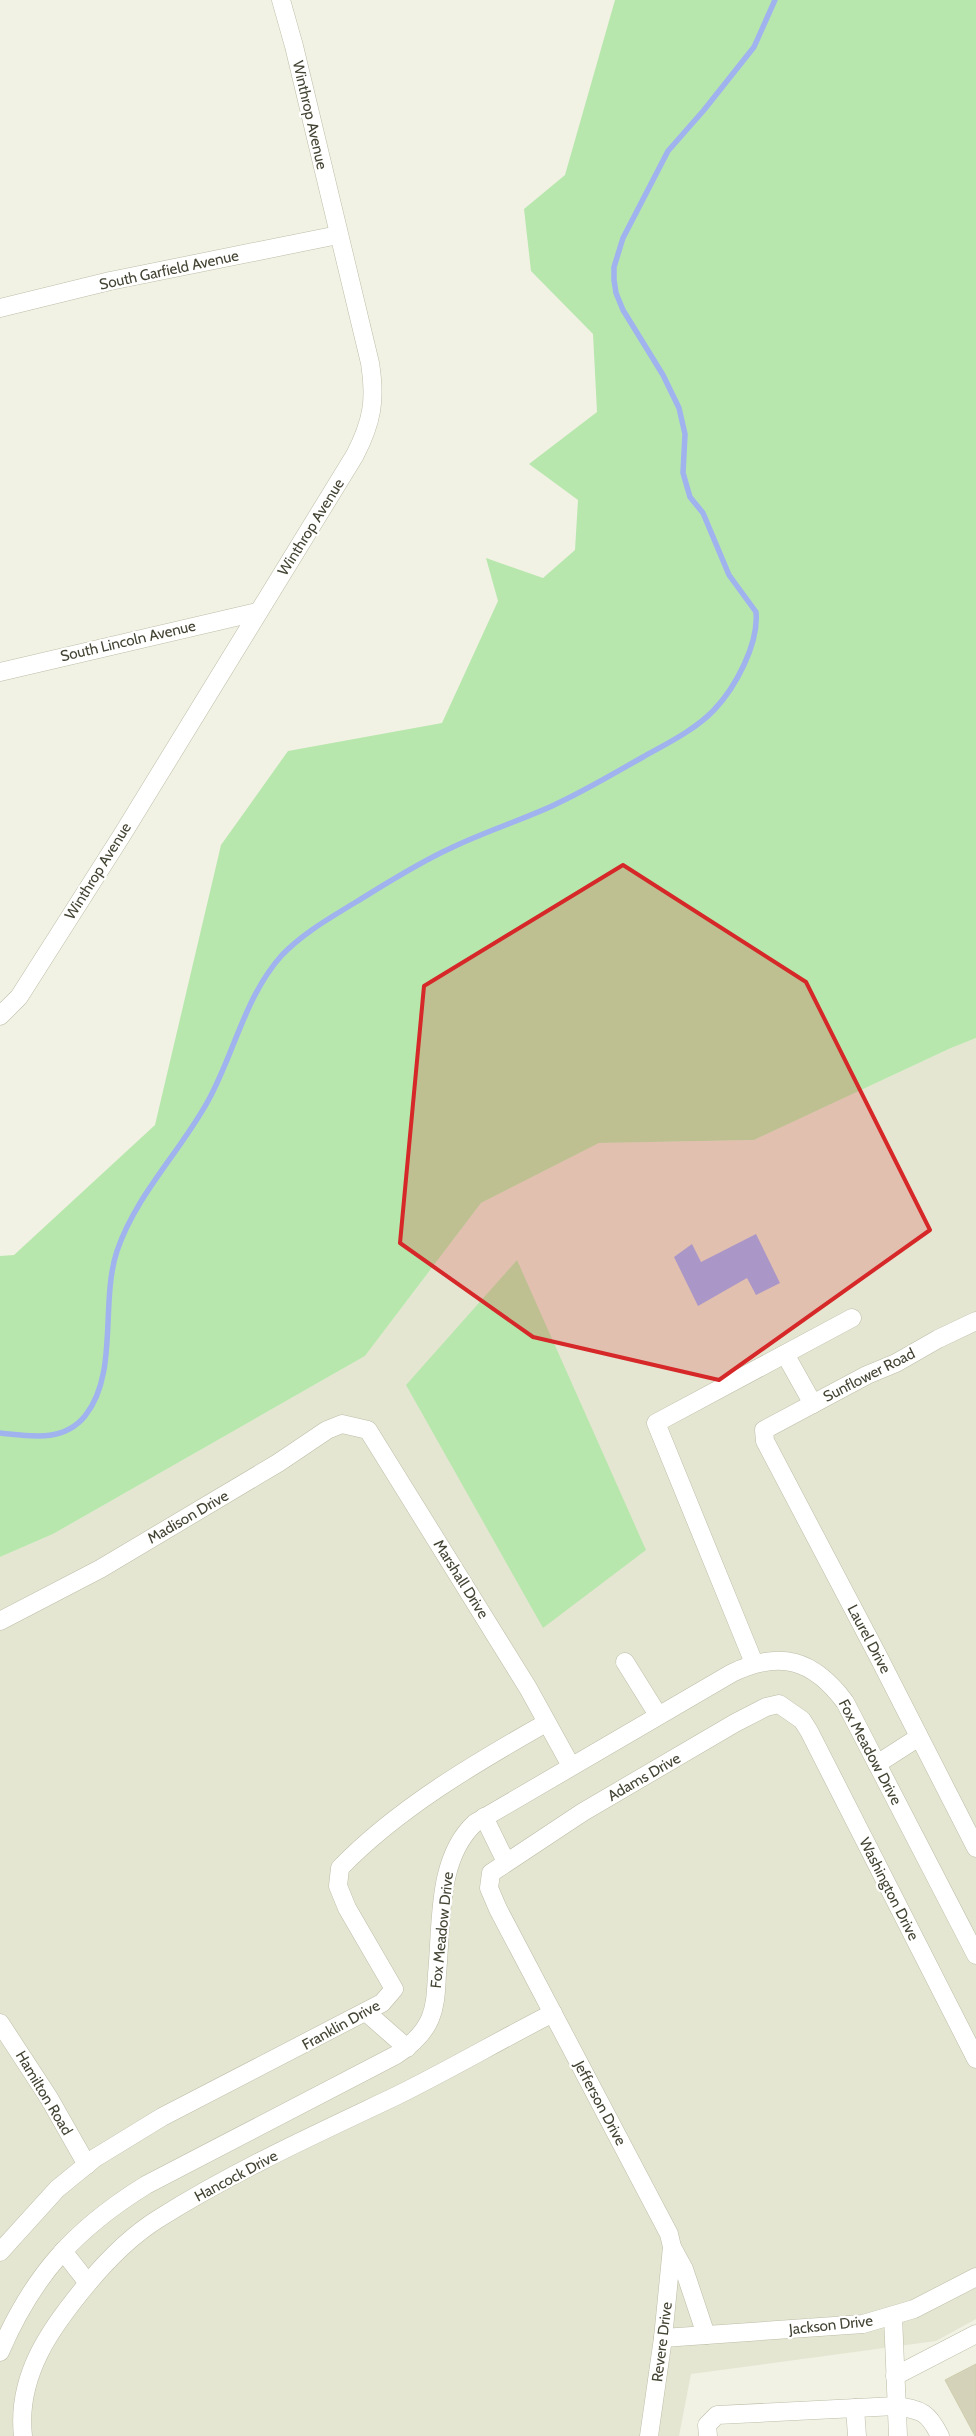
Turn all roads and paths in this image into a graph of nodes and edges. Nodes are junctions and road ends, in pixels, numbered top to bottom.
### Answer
1 (281, 0) edge
2 (338, 234) junction
3 (0, 308) edge
4 (257, 612) junction
5 (0, 672) edge
6 (0, 1016) edge
7 (852, 1318) dead end
8 (976, 1321) edge
9 (785, 1354) junction
10 (813, 1404) junction
11 (764, 1430) joint
12 (373, 1436) joint
13 (0, 1621) edge
14 (625, 1662) dead end
15 (754, 1662) junction
16 (658, 1715) junction
17 (802, 1720) joint
18 (546, 1723) junction
19 (919, 1737) junction
20 (878, 1764) junction
21 (571, 1766) junction
22 (484, 1817) junction
23 (976, 1848) edge
24 (506, 1862) junction
25 (491, 1873) joint
26 (976, 1955) edge
27 (366, 2012) junction
28 (552, 2013) junction
29 (0, 2023) edge
30 (406, 2048) junction
31 (976, 2059) edge
32 (87, 2165) junction
33 (672, 2248) junction
34 (63, 2251) junction
35 (0, 2252) edge
36 (976, 2277) edge
37 (88, 2283) junction
38 (893, 2316) junction
39 (976, 2334) edge
40 (706, 2335) junction
41 (664, 2338) junction
42 (0, 2352) edge
43 (895, 2376) junction
44 (896, 2406) junction
45 (855, 2408) junction
46 (23, 2436) edge
47 (649, 2436) edge
48 (708, 2436) edge
49 (857, 2436) edge
50 (898, 2436) edge
51 (940, 2436) edge

1 - 2 street, Winthrop Avenue
2 - 3 street, South Garfield Avenue
2 - 4 street, Winthrop Avenue
4 - 5 street, South Lincoln Avenue
4 - 6 street, Winthrop Avenue
7 - 9 street
8 - 10 street, Sunflower Road
9 - 10 street
9 - 15 street
10 - 11 street, Sunflower Road
11 - 19 street, Laurel Drive
12 - 13 street, Madison Drive
12 - 18 street, Marshall Drive
14 - 16 street
15 - 16 street, Fox Meadow Drive
15 - 20 street, Fox Meadow Drive
16 - 21 street, Fox Meadow Drive
17 - 24 street, Adams Drive
17 - 31 street, Washington Drive
18 - 21 street
18 - 27 street, Franklin Drive
19 - 20 street
19 - 23 street, Laurel Drive
20 - 26 street, Fox Meadow Drive
21 - 22 street, Fox Meadow Drive
22 - 24 street
22 - 30 street, Fox Meadow Drive
24 - 25 street, Adams Drive
25 - 28 street, Jefferson Drive
27 - 30 street
27 - 32 street, Franklin Drive
28 - 33 street, Jefferson Drive
28 - 37 street, Hancock Drive
29 - 32 street, Hamilton Road
30 - 34 street, Fox Meadow Drive
32 - 35 street, Franklin Drive
33 - 40 street, Jefferson Drive
33 - 41 street, Revere Drive
34 - 37 street
34 - 42 street, Fox Meadow Drive
36 - 38 street, Jackson Drive
37 - 46 street, Hancock Drive
38 - 40 street, Jackson Drive
38 - 43 street
39 - 43 street
40 - 41 street, Jackson Drive
41 - 47 street, Revere Drive
43 - 44 street
44 - 45 street
44 - 50 street
44 - 51 street
45 - 48 street
45 - 49 street

